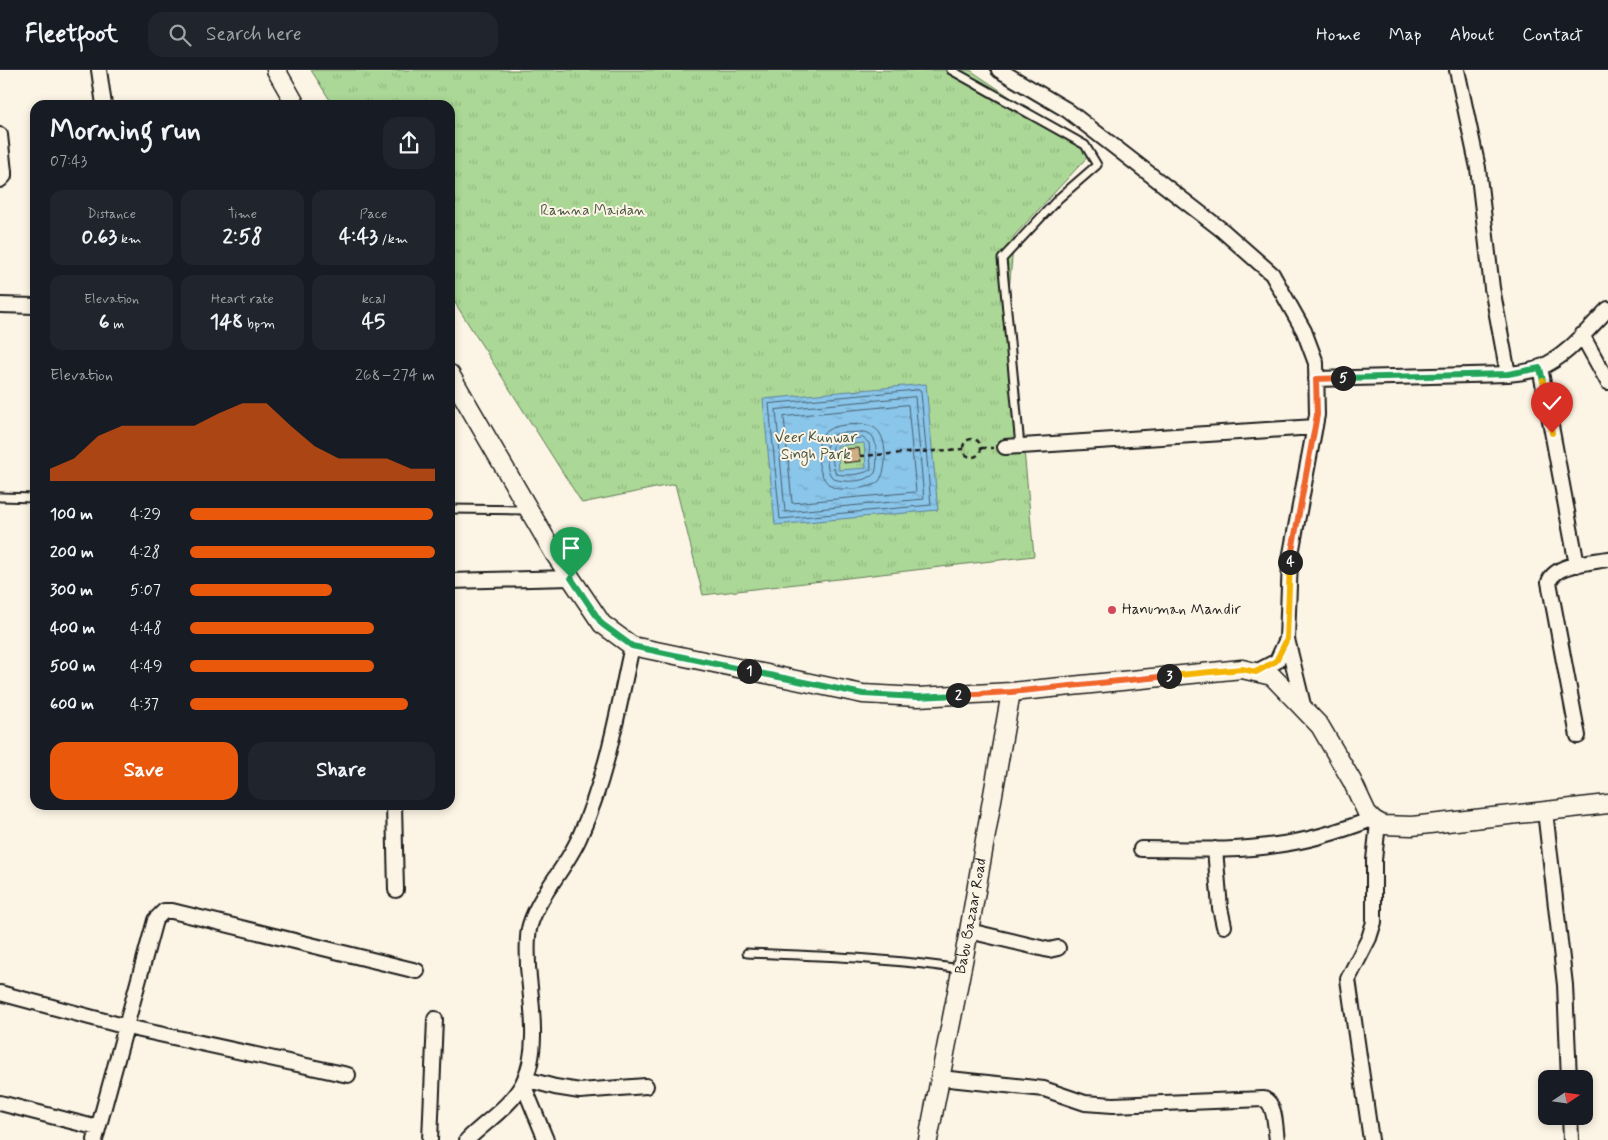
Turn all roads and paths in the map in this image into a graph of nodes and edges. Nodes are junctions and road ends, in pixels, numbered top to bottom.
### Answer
1 (99, 70) edge
2 (276, 70) edge
3 (951, 70) edge
4 (999, 70) edge
5 (1457, 70) edge
6 (103, 100) edge
7 (293, 100) edge
8 (0, 135) edge
9 (0, 180) edge
10 (0, 305) edge
11 (30, 306) edge
12 (1608, 309) edge
13 (1582, 335) junction
14 (1540, 368) junction
15 (1508, 374) junction
16 (1316, 379) junction
17 (1608, 382) edge
18 (455, 383) edge
19 (1315, 427) junction
20 (1020, 446) junction
21 (1004, 447) dead end
22 (964, 449) junction
23 (860, 456) dead end
24 (0, 497) edge
25 (30, 498) edge
26 (455, 508) edge
27 (529, 510) junction
28 (1608, 559) edge
29 (1577, 565) junction
30 (571, 578) junction
31 (455, 581) edge
32 (1287, 639) junction
33 (632, 646) junction
34 (1256, 672) junction
35 (1011, 692) junction
36 (1304, 710) junction
37 (1578, 736) dead end
38 (1608, 804) edge
39 (394, 810) edge
40 (1545, 811) junction
41 (1375, 821) junction
42 (1141, 849) dead end
43 (1215, 849) junction
44 (396, 890) dead end
45 (1224, 926) dead end
46 (969, 931) junction
47 (1058, 948) dead end
48 (747, 953) dead end
49 (962, 969) junction
50 (417, 971) dead end
51 (0, 993) edge
52 (435, 1019) dead end
53 (127, 1027) junction
54 (1569, 1070) edge
55 (348, 1075) dead end
56 (940, 1078) junction
57 (524, 1081) junction
58 (646, 1086) dead end
59 (0, 1103) edge
60 (1570, 1125) edge
61 (97, 1134) edge
62 (430, 1140) edge
63 (468, 1140) edge
64 (546, 1140) edge
65 (928, 1140) edge
66 (1277, 1140) edge
67 (1371, 1140) edge
68 (1571, 1140) edge

1 - 6 street
2 - 7 street
3 - 20 lane
4 - 16 street
5 - 15 street
8 - 9 street
10 - 11 street
12 - 13 street
13 - 14 street
13 - 17 street
14 - 15 street
14 - 29 street
15 - 16 street
16 - 19 street
18 - 27 street
19 - 20 street
19 - 32 street
20 - 21 street
22 - 22 path
22 - 23 path
24 - 25 lane
26 - 27 lane
27 - 30 street
28 - 29 street
29 - 37 street
30 - 31 street
30 - 33 street
32 - 34 street
32 - 36 street
33 - 35 street
33 - 57 street
34 - 35 street
34 - 36 street
35 - 46 street, Babu Bazaar Road
36 - 41 street
38 - 40 street
39 - 44 street
40 - 41 street
40 - 54 street
41 - 43 street
41 - 67 street
42 - 43 street
43 - 45 street
46 - 47 street
46 - 49 street, Babu Bazaar Road
48 - 49 lane
49 - 56 street, Babu Bazaar Road
50 - 53 street
51 - 53 street
52 - 62 street
53 - 55 street
53 - 61 street
56 - 65 street, Babu Bazaar Road
56 - 66 street
57 - 58 street
57 - 63 street
57 - 64 street
59 - 61 street
60 - 68 street

